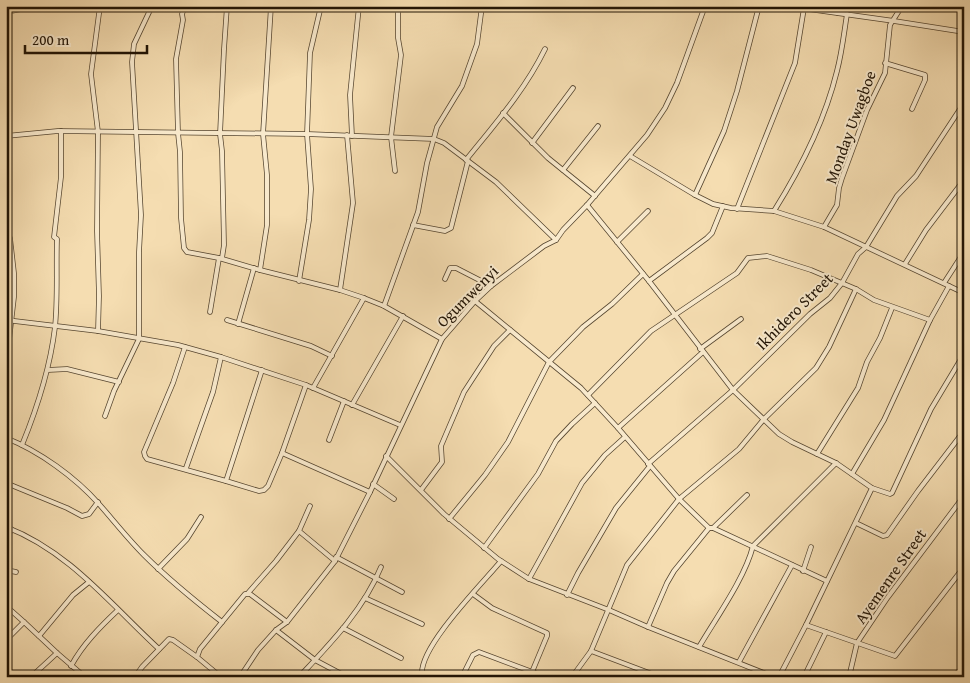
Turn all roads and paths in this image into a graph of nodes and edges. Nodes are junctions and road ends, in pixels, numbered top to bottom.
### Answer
1 (52, 6) edge
2 (100, 6) edge
3 (152, 6) edge
4 (185, 6) edge
5 (227, 6) edge
6 (270, 6) edge
7 (321, 6) edge
8 (359, 6) edge
9 (398, 6) edge
10 (482, 6) edge
11 (705, 6) edge
12 (759, 6) edge
13 (787, 6) edge
14 (843, 6) edge
15 (902, 6) edge
16 (804, 8) junction
17 (6, 12) edge
18 (838, 13) junction
19 (847, 14) junction
20 (894, 21) junction
21 (964, 32) edge
22 (545, 48) dead end
23 (886, 63) junction
24 (574, 88) dead end
25 (964, 103) edge
26 (912, 109) dead end
27 (503, 114) junction
28 (598, 126) dead end
29 (61, 132) junction
30 (98, 132) junction
31 (136, 133) junction
32 (178, 133) junction
33 (220, 134) junction
34 (263, 134) junction
35 (307, 134) junction
36 (6, 136) edge
37 (349, 136) junction
38 (391, 137) junction
39 (434, 139) junction
40 (532, 143) junction
41 (630, 156) junction
42 (467, 160) junction
43 (563, 170) junction
44 (395, 171) dead end
45 (964, 180) edge
46 (695, 195) junction
47 (595, 196) junction
48 (587, 205) junction
49 (723, 206) junction
50 (737, 209) junction
51 (648, 210) dead end
52 (774, 211) junction
53 (413, 225) junction
54 (824, 227) junction
55 (10, 238) dead end
56 (556, 240) junction
57 (617, 242) junction
58 (866, 247) junction
59 (964, 252) edge
60 (221, 258) junction
61 (905, 264) junction
62 (254, 268) junction
63 (260, 270) junction
64 (643, 274) junction
65 (445, 279) dead end
66 (299, 281) junction
67 (649, 281) junction
68 (842, 283) junction
69 (944, 284) junction
70 (491, 286) junction
71 (949, 286) junction
72 (856, 289) junction
73 (340, 290) junction
74 (964, 294) edge
75 (364, 298) junction
76 (475, 301) junction
77 (384, 306) junction
78 (892, 308) junction
79 (210, 312) dead end
80 (675, 314) junction
81 (403, 316) junction
82 (740, 319) dead end
83 (6, 320) edge
84 (12, 320) junction
85 (227, 320) dead end
86 (930, 320) junction
87 (238, 324) junction
88 (55, 326) junction
89 (510, 330) junction
90 (98, 331) junction
91 (442, 338) junction
92 (139, 339) junction
93 (186, 347) junction
94 (701, 351) junction
95 (964, 354) edge
96 (332, 356) junction
97 (221, 357) junction
98 (549, 362) junction
99 (6, 366) edge
100 (48, 370) junction
101 (262, 370) junction
102 (119, 382) junction
103 (306, 385) junction
104 (313, 388) junction
105 (732, 390) junction
106 (588, 395) junction
107 (344, 401) junction
108 (595, 403) junction
109 (352, 405) junction
110 (106, 416) dead end
111 (764, 419) junction
112 (400, 425) junction
113 (618, 428) junction
114 (964, 430) edge
115 (625, 437) junction
116 (6, 438) edge
117 (329, 440) dead end
118 (22, 445) junction
119 (282, 453) junction
120 (817, 454) junction
121 (386, 456) junction
122 (836, 463) junction
123 (649, 465) junction
124 (186, 468) junction
125 (852, 474) junction
126 (226, 481) junction
127 (6, 482) edge
128 (373, 484) junction
129 (872, 488) junction
130 (421, 490) junction
131 (370, 492) junction
132 (747, 495) dead end
133 (964, 496) edge
134 (394, 499) dead end
135 (679, 499) junction
136 (98, 502) junction
137 (310, 506) dead end
138 (201, 517) dead end
139 (449, 519) junction
140 (856, 522) junction
141 (6, 527) edge
142 (711, 528) junction
143 (11, 529) junction
144 (299, 531) junction
145 (6, 543) edge
146 (753, 546) junction
147 (811, 547) dead end
148 (484, 548) junction
149 (336, 559) junction
150 (501, 561) junction
151 (792, 565) junction
152 (381, 567) dead end
153 (964, 567) edge
154 (158, 569) junction
155 (6, 570) edge
156 (803, 571) junction
157 (16, 572) dead end
158 (376, 578) junction
159 (529, 579) junction
160 (827, 581) junction
161 (89, 582) junction
162 (402, 592) dead end
163 (248, 593) junction
164 (473, 594) junction
165 (567, 595) junction
166 (365, 598) junction
167 (6, 606) edge
168 (118, 610) junction
169 (609, 610) junction
170 (24, 622) junction
171 (222, 622) junction
172 (287, 622) junction
173 (422, 624) dead end
174 (806, 625) junction
175 (648, 627) junction
176 (343, 628) junction
177 (276, 630) junction
178 (826, 632) junction
179 (39, 636) junction
180 (6, 640) edge
181 (857, 644) junction
182 (699, 647) junction
183 (159, 649) junction
184 (591, 651) junction
185 (57, 653) junction
186 (197, 657) junction
187 (401, 658) dead end
188 (315, 660) junction
189 (739, 662) junction
190 (71, 666) junction
191 (964, 667) edge
192 (532, 672) junction
193 (31, 677) edge
194 (85, 677) edge
195 (136, 677) edge
196 (221, 677) edge
197 (240, 677) edge
198 (299, 677) edge
199 (347, 677) edge
200 (428, 677) edge
201 (462, 677) edge
202 (546, 677) edge
203 (572, 677) edge
204 (660, 677) edge
205 (774, 677) edge
206 (779, 677) edge
207 (804, 677) edge
208 (848, 677) edge
209 (952, 677) edge

1 - 17 street
2 - 30 street
3 - 31 street
4 - 32 street
5 - 33 street
6 - 34 street
7 - 35 street
8 - 37 street
9 - 38 street
10 - 39 street
11 - 41 street, Ogumwenyi
12 - 46 street
13 - 16 street
14 - 18 street
15 - 20 street, Monday Uwagboe
16 - 18 street
16 - 50 street
18 - 19 street
19 - 20 street
19 - 52 street
20 - 21 street
20 - 23 street, Monday Uwagboe
22 - 27 street
23 - 26 street
23 - 54 street, Monday Uwagboe
24 - 40 street
25 - 58 street, Ikhidero Street
27 - 40 street
27 - 42 street
28 - 43 street
29 - 30 street
29 - 36 street
29 - 88 street
30 - 31 street
30 - 90 street
31 - 32 street
31 - 92 street
32 - 33 street
32 - 60 street
33 - 34 street
33 - 60 street
34 - 35 street
34 - 63 street
35 - 37 street
35 - 66 street
37 - 38 street
37 - 73 street
38 - 39 street
38 - 44 street
39 - 42 street
39 - 53 street
40 - 43 street
41 - 46 street
41 - 47 street, Ogumwenyi
42 - 53 street
42 - 56 street
43 - 47 street
45 - 61 street
46 - 49 street
47 - 48 street, Ogumwenyi
48 - 56 street, Ogumwenyi
48 - 57 street
49 - 50 street
49 - 67 street
50 - 52 street
51 - 57 street
52 - 54 street
53 - 77 street
54 - 58 street
55 - 84 street
56 - 70 street, Ogumwenyi
57 - 64 street
58 - 61 street
58 - 68 street, Ikhidero Street
59 - 69 street
60 - 62 street
60 - 79 street
61 - 69 street
62 - 63 street
62 - 87 street
63 - 66 street
64 - 67 street
64 - 98 street
65 - 70 street
66 - 73 street
67 - 80 street
68 - 72 street
68 - 80 street
68 - 105 street, Ikhidero Street
69 - 71 street
70 - 76 street, Ogumwenyi
71 - 74 street
71 - 86 street
72 - 78 street
72 - 111 street
73 - 75 street
75 - 77 street
75 - 96 street
76 - 89 street
76 - 91 street, Ogumwenyi
77 - 81 street
78 - 86 street
78 - 120 street
80 - 94 street
80 - 106 street
81 - 91 street
81 - 109 street
82 - 94 street
83 - 84 street
84 - 88 street
84 - 99 street
85 - 87 street
86 - 125 street
87 - 96 street
88 - 90 street
88 - 100 street
89 - 98 street
89 - 130 street
90 - 92 street
91 - 112 street, Ogumwenyi
92 - 93 street
92 - 102 street
93 - 97 street
93 - 124 street
94 - 105 street
94 - 113 street
95 - 129 street
96 - 104 street
97 - 101 street
97 - 124 street
98 - 106 street
98 - 139 street
100 - 102 street
100 - 118 street
101 - 103 street
101 - 126 street
102 - 110 street
103 - 104 street
103 - 119 street
104 - 107 street
105 - 111 street
105 - 123 street, Ikhidero Street
106 - 108 street
107 - 109 street
107 - 117 street
108 - 113 street
108 - 148 street
109 - 112 street
111 - 120 street
111 - 135 street
112 - 121 street, Ogumwenyi
113 - 115 street
114 - 140 street
115 - 123 street
115 - 159 street
116 - 118 street
118 - 136 street
119 - 126 street
119 - 131 street
120 - 122 street
121 - 128 street, Ogumwenyi
121 - 130 street
122 - 125 street
122 - 146 street
123 - 135 street
123 - 165 street, Ikhidero Street
124 - 126 street
125 - 129 street
127 - 136 street
128 - 131 street, Ogumwenyi
128 - 134 street
129 - 140 street
130 - 139 street
131 - 149 street, Ogumwenyi
132 - 142 street
133 - 181 street, Ayemenre Street
135 - 142 street
135 - 169 street
136 - 154 street
137 - 144 street
138 - 154 street
139 - 148 street
140 - 160 street
141 - 143 street
142 - 146 street
142 - 175 street
143 - 145 street
143 - 161 street
144 - 149 street
144 - 163 street
146 - 151 street
146 - 182 street
147 - 156 street
148 - 150 street
149 - 158 street
149 - 172 street, Ogumwenyi
150 - 159 street
150 - 164 street
151 - 156 street
151 - 189 street
152 - 158 street
153 - 181 street
154 - 171 street
155 - 157 street
156 - 160 street
158 - 162 street
158 - 166 street
159 - 165 street
160 - 174 street
161 - 168 street
161 - 179 street
163 - 171 street
163 - 172 street
164 - 192 street
164 - 200 street
165 - 169 street
166 - 173 street
166 - 176 street
167 - 170 street
168 - 183 street
168 - 190 street
169 - 175 street
169 - 184 street
170 - 179 street
170 - 180 street
171 - 186 street
172 - 177 street, Ogumwenyi
174 - 178 street
174 - 206 street
175 - 182 street
176 - 187 street
176 - 188 street
177 - 188 street
177 - 197 street, Ogumwenyi
178 - 181 street
178 - 207 street
179 - 185 street
181 - 208 street, Ayemenre Street
182 - 189 street
183 - 186 street
183 - 195 street
184 - 203 street
184 - 204 street
185 - 190 street
185 - 193 street
186 - 196 street
188 - 198 street
188 - 199 street
189 - 205 street
190 - 194 street
191 - 209 street
192 - 201 street
192 - 202 street

